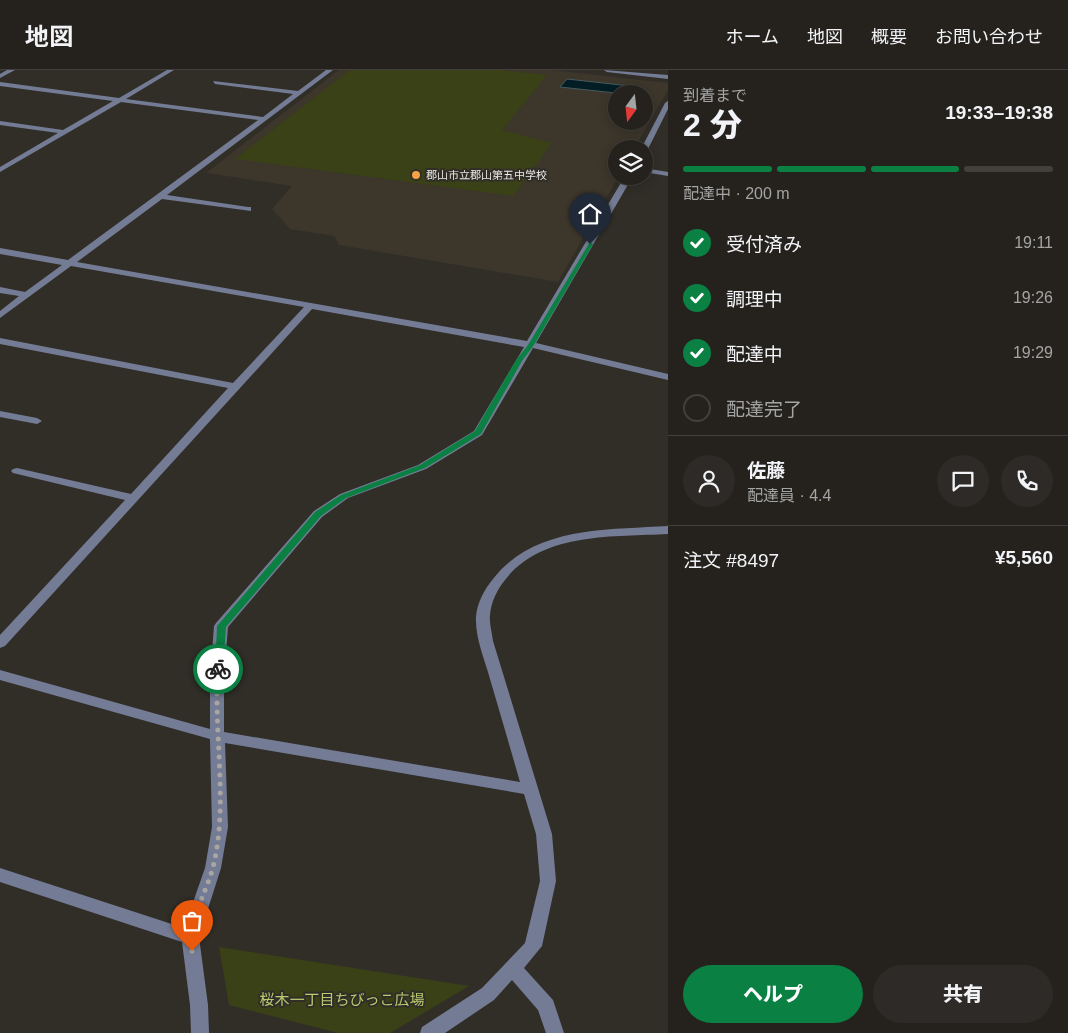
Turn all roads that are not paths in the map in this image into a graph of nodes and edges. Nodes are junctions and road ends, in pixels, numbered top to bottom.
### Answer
1 (12, 70) edge
2 (170, 70) edge
3 (330, 70) edge
4 (607, 70) edge
5 (0, 76) edge
6 (668, 77) edge
7 (215, 82) dead end
8 (0, 84) edge
9 (299, 93) junction
10 (121, 99) junction
11 (668, 103) edge
12 (263, 119) junction
13 (0, 123) edge
14 (63, 132) junction
15 (649, 140) edge
16 (0, 170) edge
17 (653, 172) edge
18 (668, 174) edge
19 (624, 185) edge
20 (160, 196) junction
21 (248, 209) dead end
22 (0, 251) edge
23 (69, 263) junction
24 (0, 290) edge
25 (27, 295) junction
26 (310, 306) junction
27 (0, 316) edge
28 (0, 341) edge
29 (531, 345) junction
30 (668, 377) edge
31 (237, 387) junction
32 (0, 414) edge
33 (37, 421) dead end
34 (17, 472) dead end
35 (134, 498) junction
36 (668, 530) edge
37 (0, 643) edge
38 (0, 675) edge
39 (216, 736) junction
40 (530, 789) junction
41 (0, 875) edge
42 (190, 938) junction
43 (513, 968) junction
44 (200, 1033) edge
45 (429, 1033) edge
46 (555, 1033) edge

1 - 5 street
2 - 10 street
3 - 9 street
4 - 6 street
7 - 9 street
8 - 10 street
9 - 12 street
10 - 12 street
10 - 14 street
11 - 15 street
12 - 20 street
13 - 14 street
14 - 16 street
17 - 18 street
19 - 29 street
20 - 21 street
20 - 23 street
22 - 23 street
23 - 25 street
23 - 26 street
24 - 25 street
25 - 27 street
26 - 29 street
26 - 31 street
28 - 31 street
29 - 30 street
29 - 39 street
31 - 35 street
32 - 33 street
34 - 35 street
35 - 37 street
36 - 40 street
38 - 39 street
39 - 40 street
39 - 42 street
40 - 43 street
41 - 42 street
42 - 44 street
43 - 45 street
43 - 46 street

